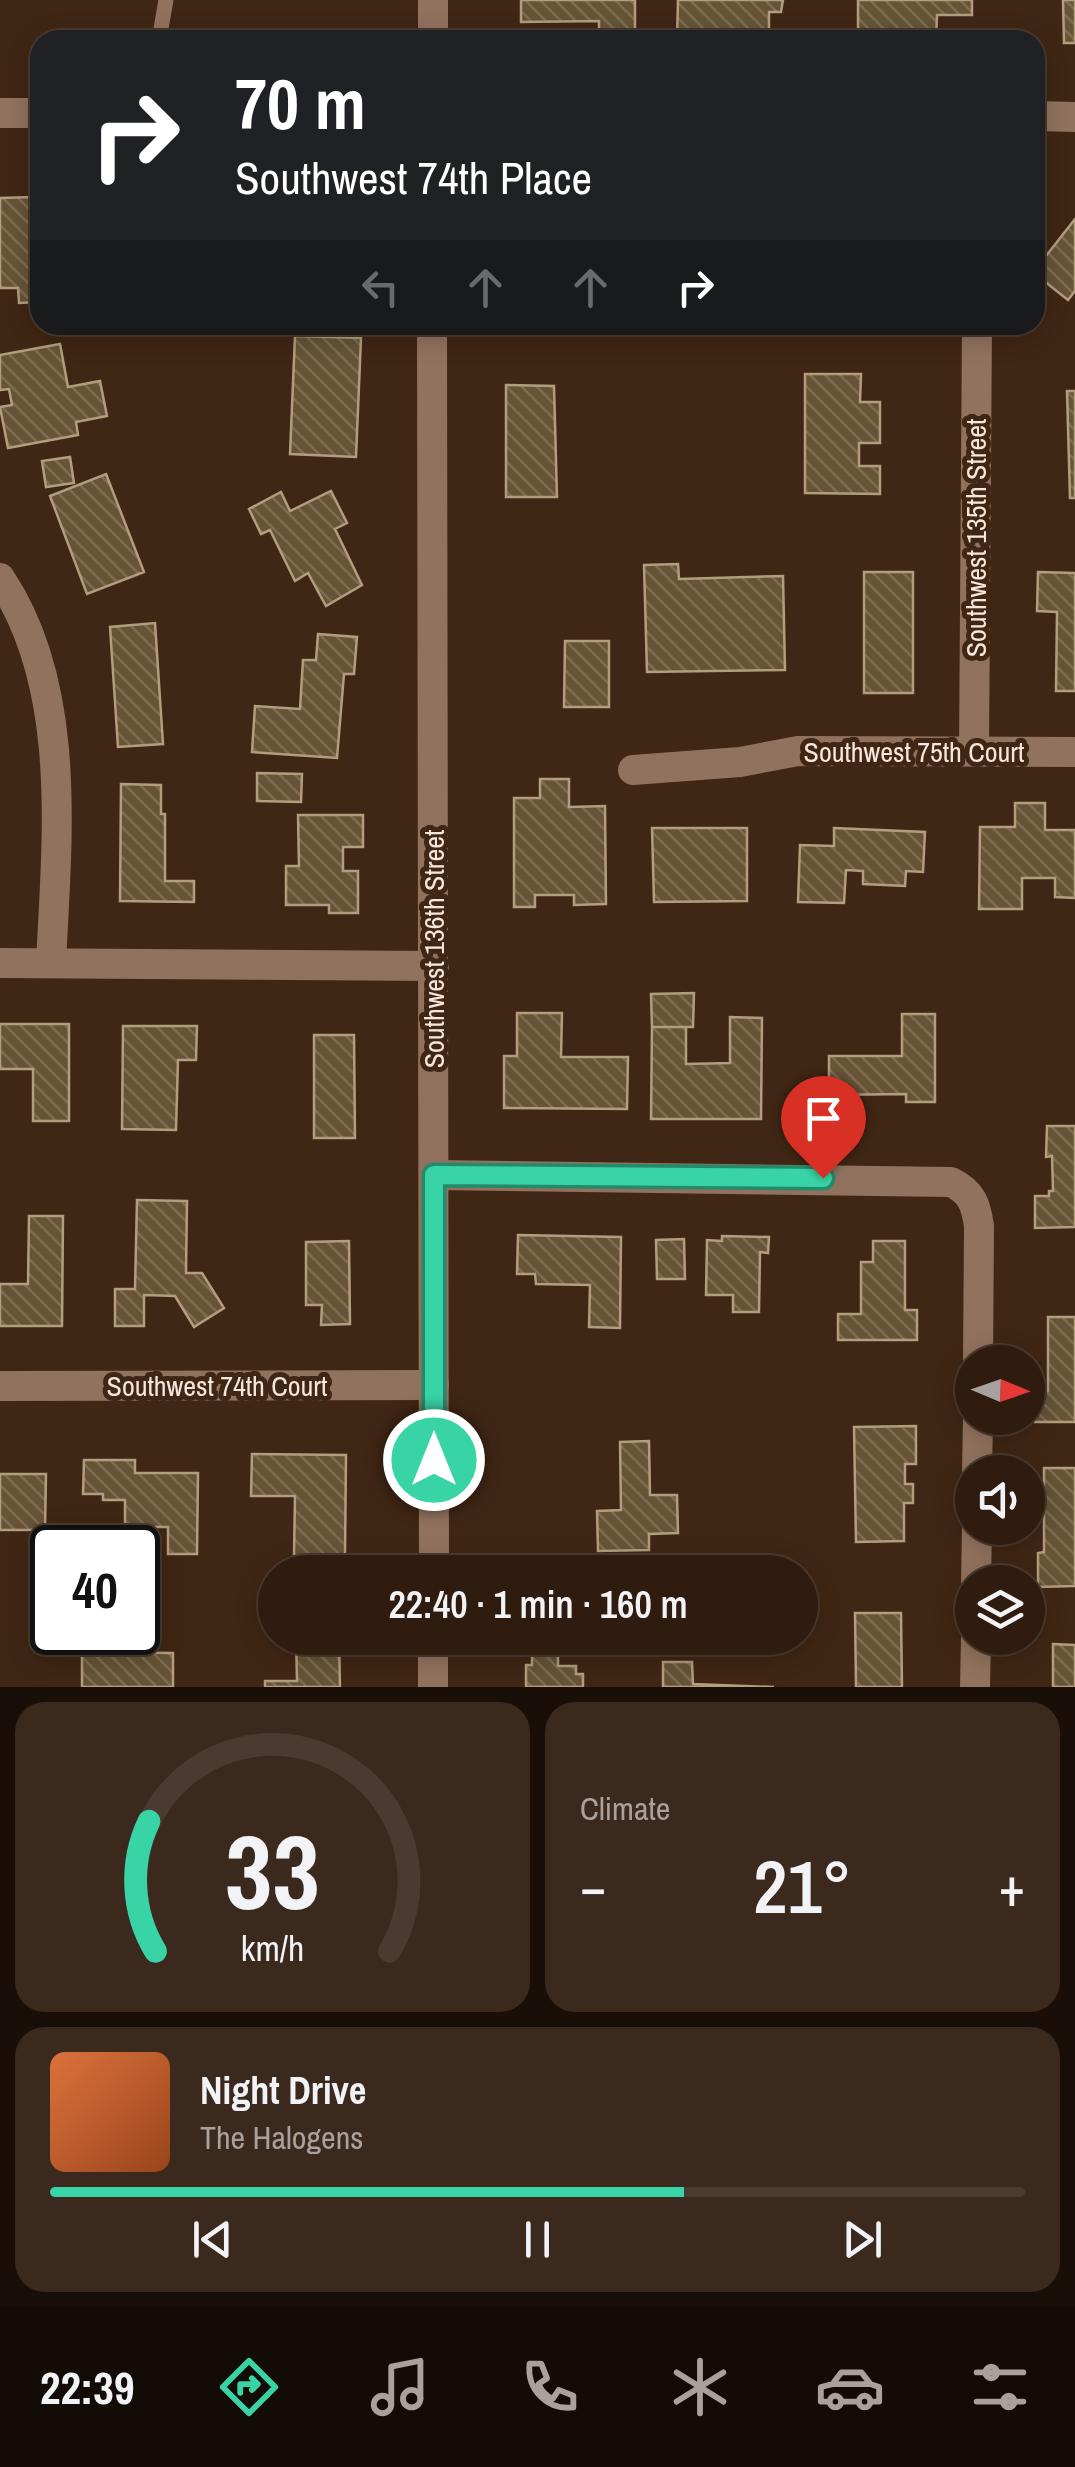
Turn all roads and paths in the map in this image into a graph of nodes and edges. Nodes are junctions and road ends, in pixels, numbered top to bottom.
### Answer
1 (166, 0) edge
2 (433, 0) edge
3 (161, 30) edge
4 (432, 30) edge
5 (0, 113) edge
6 (30, 113) edge
7 (1045, 116) edge
8 (1075, 117) edge
9 (432, 335) edge
10 (977, 335) edge
11 (0, 578) edge
12 (974, 751) junction
13 (1075, 752) edge
14 (634, 770) dead end
15 (0, 963) edge
16 (51, 963) junction
17 (434, 966) junction
18 (434, 1175) junction
19 (978, 1345) edge
20 (434, 1385) junction
21 (0, 1386) edge
22 (434, 1555) edge
23 (433, 1655) edge
24 (976, 1655) edge
25 (433, 1687) edge
26 (975, 1687) edge

1 - 3 lane
2 - 4 street
5 - 6 street
7 - 8 street
9 - 17 street, Southwest 136th Street
10 - 12 street, Southwest 135th Street
11 - 16 street
12 - 13 street, Southwest 75th Court
12 - 14 street, Southwest 75th Court
15 - 16 street
16 - 17 street
17 - 18 street, Southwest 136th Street
18 - 19 street
18 - 20 street, Southwest 136th Street
20 - 21 street, Southwest 74th Court
20 - 22 street, Southwest 136th Street
23 - 25 street
24 - 26 street

